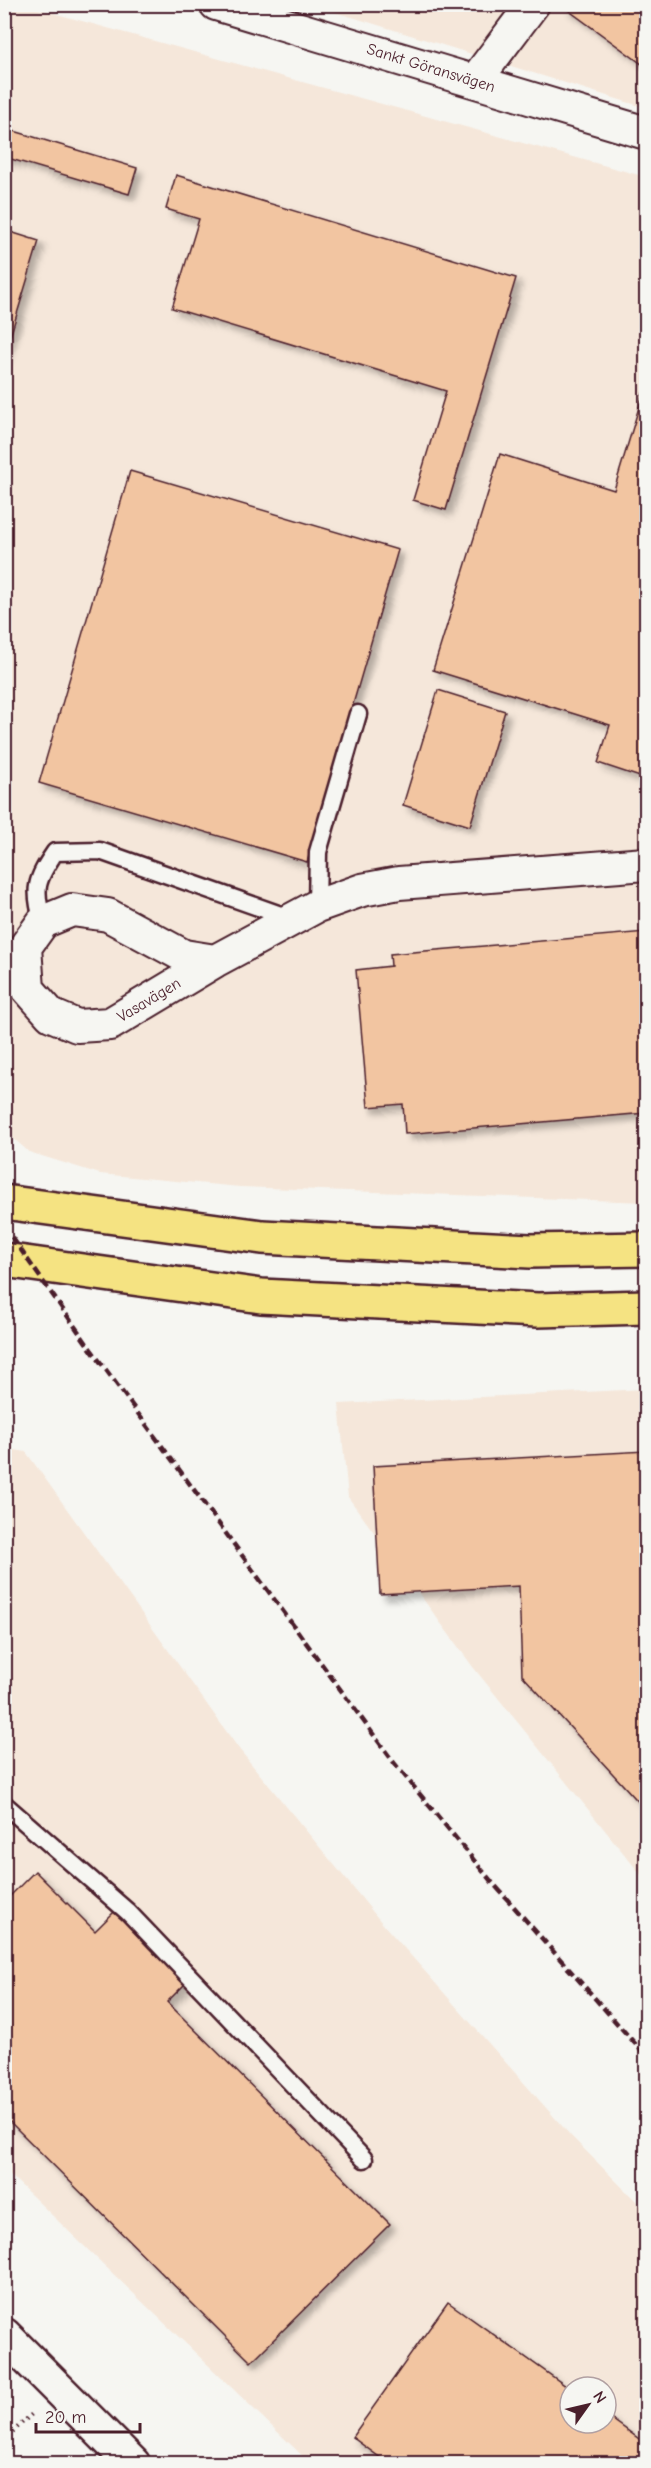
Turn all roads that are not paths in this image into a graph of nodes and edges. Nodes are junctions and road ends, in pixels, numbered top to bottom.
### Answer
1 (216, 4) edge
2 (533, 4) edge
3 (475, 81) junction
4 (646, 133) edge
5 (358, 714) dead end
6 (646, 864) edge
7 (305, 913) junction
8 (43, 922) junction
9 (215, 961) junction
10 (4, 1202) edge
11 (646, 1249) edge
12 (4, 1260) edge
13 (646, 1307) edge
14 (4, 1804) edge
15 (364, 2159) dead end
16 (4, 2335) edge
17 (133, 2463) edge

1 - 3 street, Sankt Göransvägen
2 - 3 street
3 - 4 street, Sankt Göransvägen
5 - 7 lane
6 - 7 street, Vasavägen
7 - 8 lane
7 - 9 street, Vasavägen
8 - 9 street, Vasavägen
8 - 9 street, Vasavägen
10 - 11 highway
12 - 13 highway
14 - 15 lane
16 - 17 street

